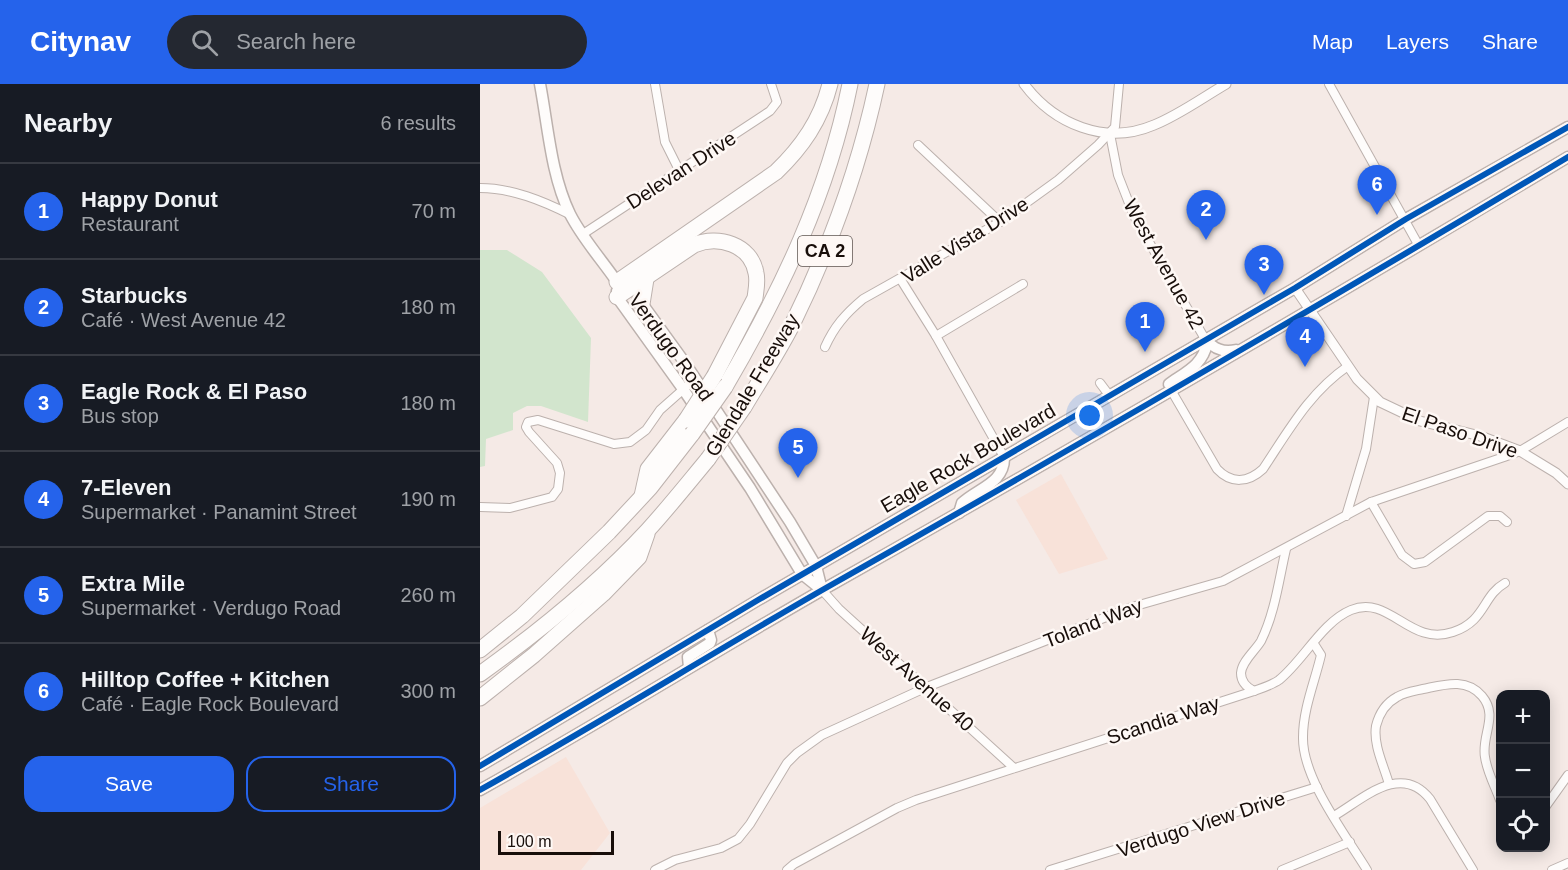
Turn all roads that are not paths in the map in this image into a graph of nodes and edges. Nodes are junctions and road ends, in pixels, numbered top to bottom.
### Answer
1 (540, 84) edge
2 (655, 84) edge
3 (771, 84) edge
4 (830, 84) edge
5 (850, 84) edge
6 (878, 84) edge
7 (1024, 84) edge
8 (1119, 84) edge
9 (1226, 84) edge
10 (1329, 84) edge
11 (1568, 126) edge
12 (1110, 134) junction
13 (918, 145) dead end
14 (1568, 158) edge
15 (680, 172) junction
16 (480, 188) edge
17 (571, 215) junction
18 (1406, 219) junction
19 (1000, 222) junction
20 (583, 234) junction
21 (1419, 246) junction
22 (646, 279) junction
23 (901, 280) junction
24 (1023, 284) dead end
25 (1295, 288) junction
26 (622, 289) junction
27 (642, 304) junction
28 (1310, 310) junction
29 (936, 336) junction
30 (1205, 339) junction
31 (825, 347) dead end
32 (1244, 349) junction
33 (1348, 366) junction
34 (695, 379) junction
35 (720, 381) junction
36 (1100, 383) dead end
37 (684, 388) junction
38 (1171, 390) junction
39 (1109, 395) junction
40 (1374, 397) junction
41 (1143, 407) junction
42 (1568, 422) edge
43 (1520, 451) junction
44 (1004, 457) junction
45 (1568, 484) edge
46 (1371, 502) junction
47 (480, 507) edge
48 (959, 513) junction
49 (1346, 516) junction
50 (1507, 522) dead end
51 (648, 530) junction
52 (1286, 549) junction
53 (816, 566) junction
54 (802, 574) junction
55 (1505, 583) dead end
56 (822, 590) junction
57 (708, 630) junction
58 (1314, 644) junction
59 (480, 650) edge
60 (689, 667) junction
61 (480, 674) edge
62 (927, 687) junction
63 (1254, 691) junction
64 (480, 698) edge
65 (480, 766) edge
66 (1014, 768) junction
67 (1568, 775) edge
68 (1389, 784) junction
69 (1317, 787) junction
70 (480, 790) edge
71 (1499, 798) edge
72 (1550, 799) edge
73 (1334, 816) junction
74 (1350, 842) junction
75 (1568, 863) edge
76 (655, 870) edge
77 (787, 870) edge
78 (1050, 870) edge
79 (1282, 870) edge
80 (1367, 870) edge
81 (1473, 870) edge
82 (1552, 870) edge

1 - 17 main road, Verdugo Road
2 - 15 street
3 - 15 street, Delevan Drive
4 - 26 highway
5 - 35 highway, Glendale Freeway / CA 2
6 - 51 highway, Glendale Freeway / CA 2, bridge
7 - 12 street
8 - 12 street, West Avenue 42
9 - 12 street
10 - 18 street
11 - 18 main road, Eagle Rock Boulevard
12 - 19 street, Valle Vista Drive
12 - 30 street, West Avenue 42
13 - 19 street
14 - 21 main road
15 - 20 street, Delevan Drive
16 - 17 street
17 - 20 main road, Verdugo Road
18 - 21 street
18 - 25 main road, Eagle Rock Boulevard
19 - 23 street, Valle Vista Drive
20 - 26 main road, Verdugo Road
21 - 28 main road
22 - 26 highway
22 - 27 highway
22 - 35 highway
23 - 29 street
23 - 31 street, Valle Vista Drive
24 - 29 street
25 - 28 street, El Paso Drive
25 - 30 main road, Eagle Rock Boulevard
26 - 27 main road, Verdugo Road
26 - 37 main road, Verdugo Road
27 - 34 main road, Verdugo Road
28 - 32 main road
28 - 33 street, El Paso Drive
29 - 44 street
30 - 32 main road
30 - 39 main road, Eagle Rock Boulevard
30 - 41 main road
32 - 38 main road
33 - 38 street
33 - 40 street, El Paso Drive
34 - 37 street
34 - 53 main road, Verdugo Road
35 - 59 highway, bridge
36 - 39 street
37 - 47 street
37 - 54 main road, Verdugo Road
38 - 41 main road
39 - 44 main road, Eagle Rock Boulevard
40 - 43 street, El Paso Drive
40 - 49 street
41 - 48 main road
42 - 43 street, Toland Way
43 - 45 street, El Paso Drive
43 - 46 street, Toland Way
44 - 48 main road
44 - 53 main road, Eagle Rock Boulevard
46 - 49 street, Toland Way
46 - 50 street
48 - 56 main road
49 - 52 street, Toland Way
51 - 61 highway, Glendale Freeway / CA 2
51 - 64 highway
52 - 62 street, Toland Way
52 - 63 street
53 - 54 main road, Eagle Rock Boulevard
53 - 56 main road, Verdugo Road
54 - 56 main road, Verdugo Road
54 - 57 main road, Eagle Rock Boulevard
55 - 58 street, Scandia Way
56 - 60 main road
56 - 62 street, West Avenue 40
57 - 60 main road
57 - 65 main road, Eagle Rock Boulevard
58 - 63 street, Scandia Way
58 - 69 street
60 - 70 main road
62 - 66 street, West Avenue 40
62 - 76 street, Toland Way
63 - 66 street, Scandia Way
66 - 77 street, Scandia Way
67 - 72 street
68 - 71 street
68 - 73 street
68 - 81 street
69 - 73 street
69 - 78 street, Verdugo View Drive
73 - 74 street
74 - 79 street
74 - 80 street
75 - 82 street

